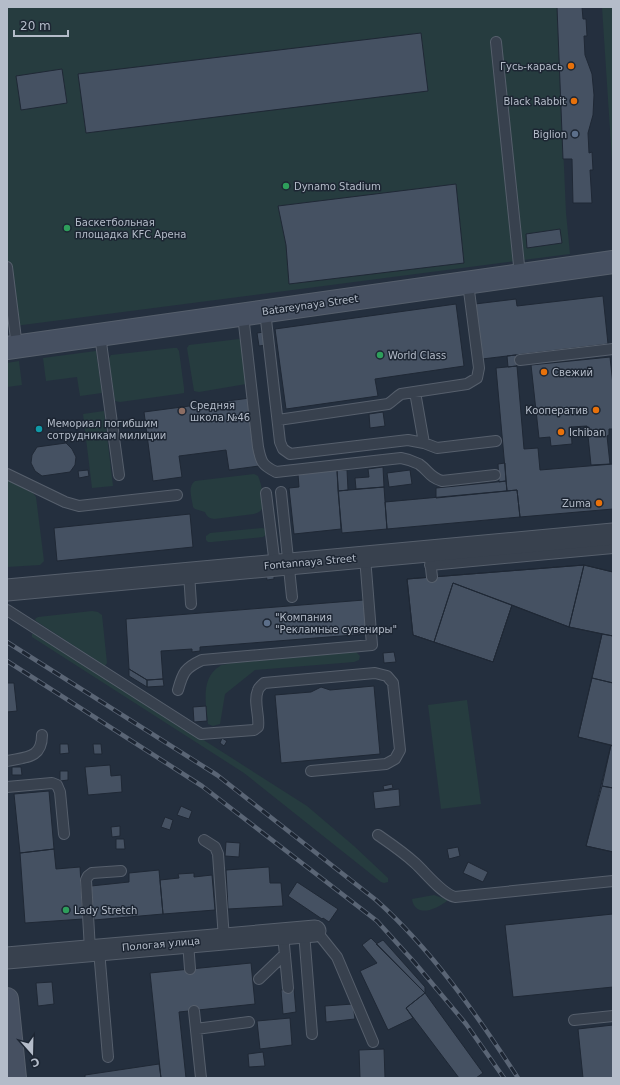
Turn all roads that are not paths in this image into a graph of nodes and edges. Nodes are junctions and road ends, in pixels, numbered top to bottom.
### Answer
1 (496, 42) dead end
2 (613, 262) edge
3 (7, 267) edge
4 (520, 275) junction
5 (468, 283) junction
6 (265, 311) junction
7 (243, 315) junction
8 (100, 335) junction
9 (12, 347) edge
10 (613, 349) edge
11 (520, 360) dead end
12 (416, 392) junction
13 (278, 420) junction
14 (496, 441) dead end
15 (424, 442) junction
16 (7, 474) edge
17 (119, 475) dead end
18 (495, 475) dead end
19 (281, 492) dead end
20 (266, 493) dead end
21 (177, 495) dead end
22 (613, 534) edge
23 (613, 548) edge
24 (365, 557) junction
25 (430, 558) junction
26 (282, 564) junction
27 (189, 573) junction
28 (432, 577) dead end
29 (7, 590) edge
30 (292, 596) dead end
31 (191, 604) dead end
32 (7, 610) edge
33 (178, 690) dead end
34 (42, 735) dead end
35 (7, 761) edge
36 (311, 771) dead end
37 (7, 787) edge
38 (64, 834) dead end
39 (378, 835) dead end
40 (204, 840) dead end
41 (121, 871) dead end
42 (613, 881) edge
43 (310, 932) junction
44 (224, 939) junction
45 (188, 942) junction
46 (284, 944) junction
47 (95, 950) junction
48 (7, 958) edge
49 (190, 969) dead end
50 (259, 978) dead end
51 (288, 988) dead end
52 (7, 999) edge
53 (194, 1010) dead end
54 (613, 1016) edge
55 (574, 1020) dead end
56 (249, 1022) dead end
57 (196, 1028) junction
58 (312, 1034) dead end
59 (373, 1042) dead end
60 (108, 1057) dead end
61 (15, 1078) edge
62 (201, 1078) edge

1 - 4 lane
2 - 4 main road, Batareynaya Street
3 - 9 lane
4 - 5 main road, Batareynaya Street
5 - 6 main road, Batareynaya Street
5 - 12 lane
6 - 7 main road, Batareynaya Street
6 - 13 lane
7 - 8 main road, Batareynaya Street
7 - 18 lane
8 - 9 main road, Batareynaya Street
8 - 17 lane
10 - 11 lane
12 - 13 lane
12 - 15 lane
13 - 15 lane
14 - 15 lane
16 - 21 lane
19 - 26 lane
20 - 26 lane
22 - 25 street, Fontannaya Street
23 - 25 lane
24 - 25 street, Fontannaya Street
24 - 26 street, Fontannaya Street
24 - 33 lane
25 - 28 lane
26 - 27 street, Fontannaya Street
26 - 30 lane
27 - 29 street, Fontannaya Street
27 - 31 lane
32 - 36 lane
34 - 35 lane
37 - 38 lane
39 - 42 lane
40 - 44 lane
41 - 47 lane
43 - 46 street, Пологая улица
43 - 58 lane
43 - 59 lane
44 - 45 street, Пологая улица
44 - 46 street, Пологая улица
45 - 47 street, Пологая улица
45 - 49 lane
46 - 50 lane
46 - 51 lane
47 - 48 street, Пологая улица
47 - 60 lane
52 - 61 main road
53 - 57 lane
54 - 55 lane
56 - 57 lane
57 - 62 lane

